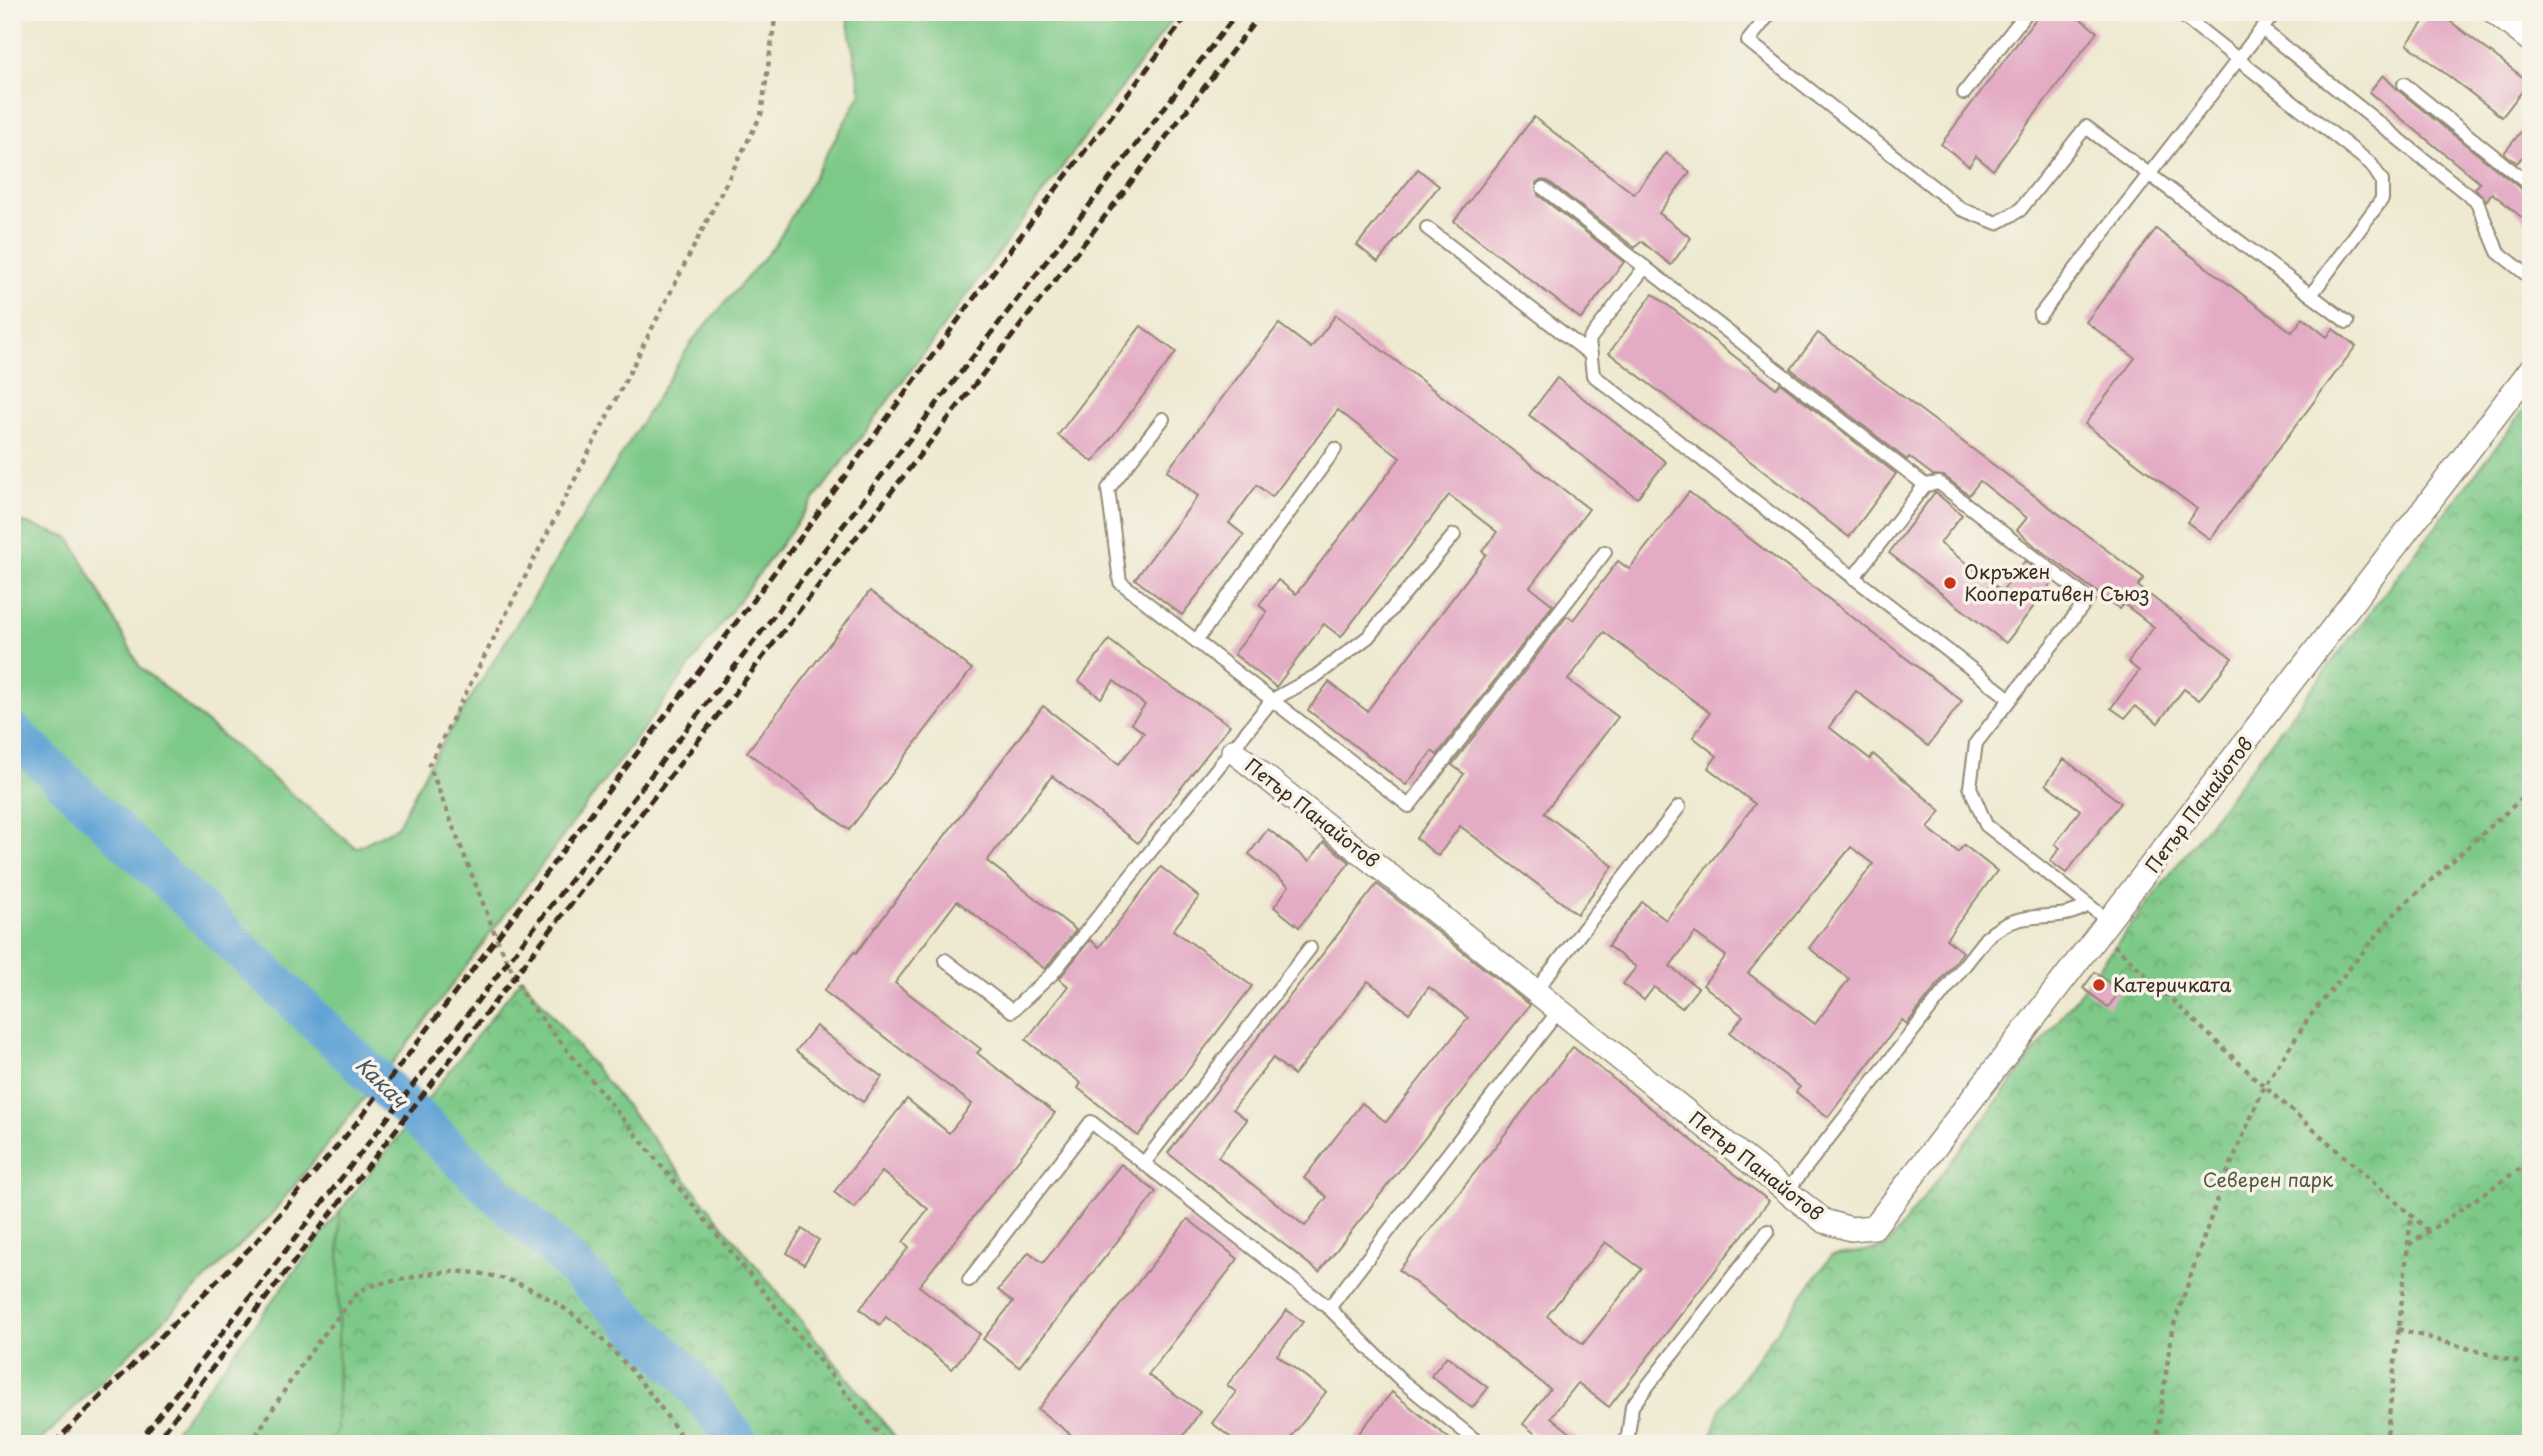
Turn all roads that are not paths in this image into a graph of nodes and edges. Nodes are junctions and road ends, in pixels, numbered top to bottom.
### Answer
1 (1771, 12) edge
2 (2027, 12) edge
3 (2178, 12) edge
4 (2275, 12) edge
5 (2494, 12) edge
6 (2262, 29) junction
7 (2531, 41) edge
8 (2238, 60) junction
9 (2404, 85) dead end
10 (1964, 93) dead end
11 (2149, 174) junction
12 (2531, 186) edge
13 (1543, 188) dead end
14 (1427, 228) dead end
15 (1645, 267) junction
16 (2531, 278) edge
17 (2311, 295) junction
18 (2040, 315) dead end
19 (2347, 322) dead end
20 (1591, 355) junction
21 (2531, 369) edge
22 (1163, 419) dead end
23 (1335, 449) dead end
24 (1925, 485) junction
25 (1454, 535) dead end
26 (1605, 552) dead end
27 (1853, 578) junction
28 (1196, 641) junction
29 (2010, 699) junction
30 (1272, 701) junction
31 (1233, 751) junction
32 (1679, 807) dead end
33 (2088, 905) junction
34 (2105, 927) junction
35 (1310, 948) dead end
36 (945, 960) dead end
37 (1536, 990) junction
38 (1560, 1009) junction
39 (1144, 1163) junction
40 (1787, 1191) junction
41 (1768, 1231) dead end
42 (969, 1280) dead end
43 (1329, 1308) junction
44 (1481, 1443) edge
45 (1622, 1444) edge

1 - 11 lane
2 - 10 lane
3 - 8 lane
4 - 6 lane
5 - 7 street
6 - 8 lane
6 - 16 lane
8 - 11 lane
8 - 17 lane
9 - 12 lane
11 - 17 lane
11 - 18 lane
13 - 15 lane
14 - 20 lane
15 - 20 lane
15 - 24 lane
17 - 19 lane
20 - 27 lane
21 - 34 street, Петър Панайотов
22 - 28 lane
23 - 28 lane
24 - 27 lane
24 - 29 lane
25 - 30 lane
26 - 30 lane
27 - 29 lane
28 - 30 lane
29 - 33 lane
30 - 31 lane
31 - 36 lane, Петър Панайотов
31 - 37 street, Петър Панайотов
32 - 37 lane
33 - 34 lane
33 - 40 lane
34 - 40 street, Петър Панайотов
35 - 39 lane
37 - 38 street, Петър Панайотов
38 - 40 street, Петър Панайотов
38 - 43 lane
39 - 42 lane
39 - 43 lane
41 - 45 lane
43 - 44 lane

